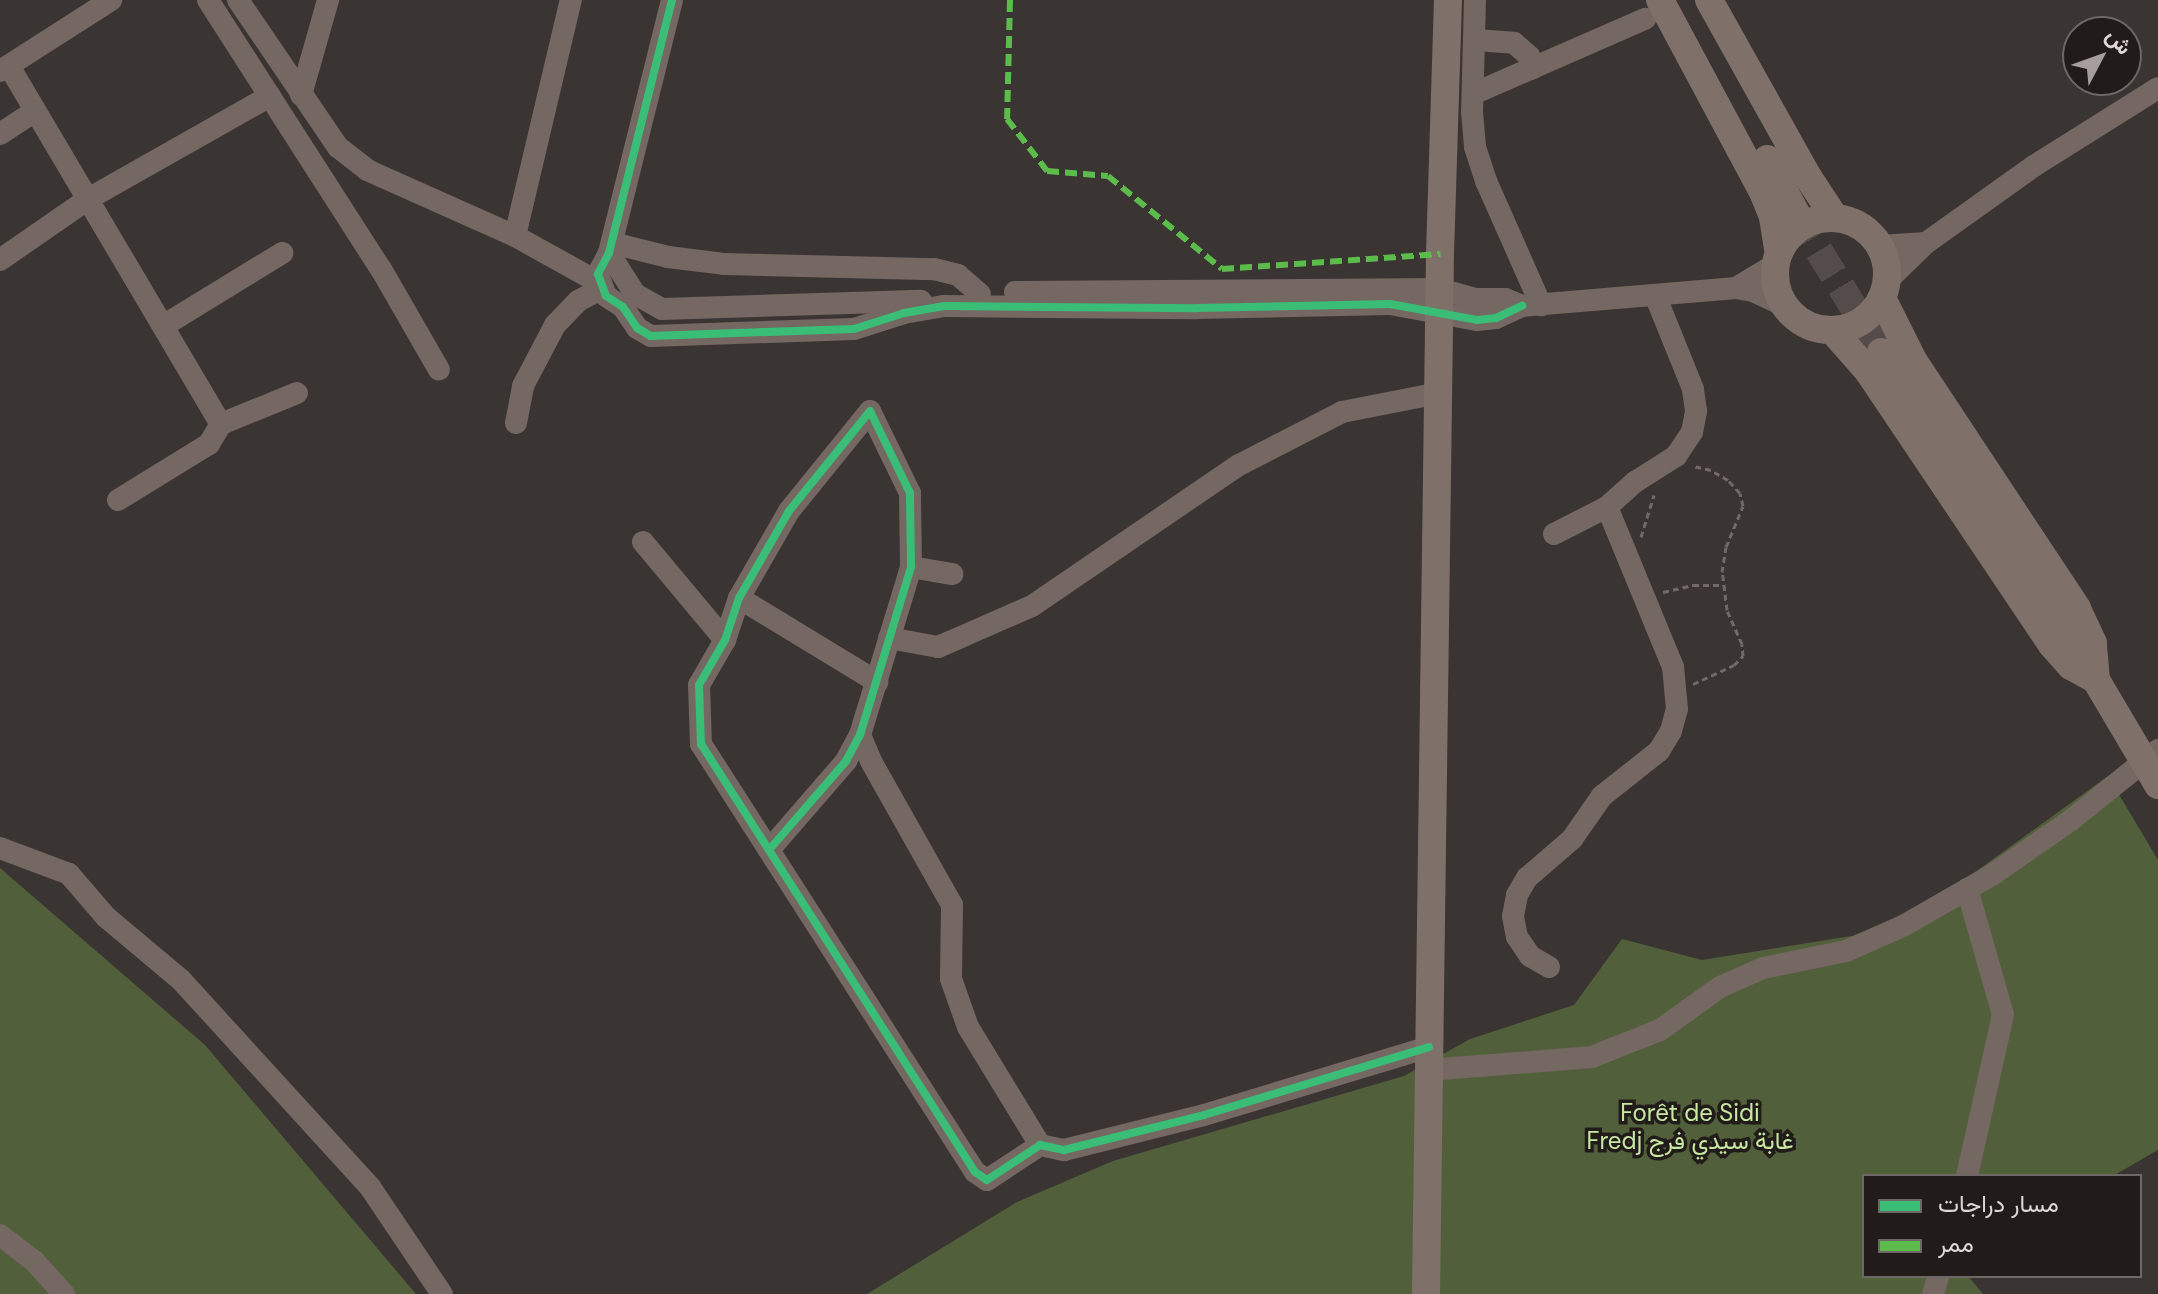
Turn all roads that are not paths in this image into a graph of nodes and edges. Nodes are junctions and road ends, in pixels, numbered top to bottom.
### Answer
1 (111, 0) edge
2 (208, 0) edge
3 (238, 0) edge
4 (328, 0) edge
5 (571, 0) edge
6 (672, 0) edge
7 (1448, 0) edge
8 (1475, 0) edge
9 (1680, 0) edge
10 (1709, 0) edge
11 (1652, 10) edge
12 (1475, 40) junction
13 (4, 68) edge
14 (1532, 69) junction
15 (2158, 88) edge
16 (1473, 94) junction
17 (301, 95) junction
18 (270, 96) junction
19 (35, 111) junction
20 (0, 134) edge
21 (88, 199) junction
22 (1797, 215) tunnel mouth
23 (1835, 218) junction
24 (515, 236) junction
25 (1926, 243) junction
26 (1879, 246) junction
27 (610, 248) junction
28 (282, 253) dead end
29 (1778, 259) junction
30 (0, 260) edge
31 (600, 286) junction
32 (1736, 288) junction
33 (1884, 289) junction
34 (980, 294) junction
35 (1655, 295) junction
36 (1198, 299) junction
37 (1440, 301) junction
38 (1532, 306) junction
39 (1785, 306) junction
40 (163, 326) junction
41 (1832, 330) junction
42 (1881, 352) tunnel mouth
43 (439, 370) dead end
44 (297, 393) dead end
45 (1439, 393) junction
46 (516, 423) dead end
47 (221, 424) junction
48 (118, 500) dead end
49 (1607, 507) junction
50 (1554, 534) dead end
51 (643, 542) dead end
52 (911, 567) junction
53 (952, 574) dead end
54 (739, 598) junction
55 (889, 638) junction
56 (725, 640) junction
57 (2096, 680) junction
58 (877, 682) junction
59 (860, 735) junction
60 (2153, 765) edge
61 (769, 850) junction
62 (2, 852) edge
63 (1967, 889) junction
64 (1549, 967) dead end
65 (1429, 1058) junction
66 (1040, 1145) junction
67 (1967, 1174) edge
68 (0, 1235) edge
69 (64, 1294) edge
70 (442, 1294) edge
71 (1426, 1294) edge

1 - 13 street
2 - 18 street
3 - 17 street
4 - 17 street
5 - 24 street
6 - 27 street
7 - 37 main road
8 - 12 street
9 - 22 main road
10 - 23 main road
11 - 14 street
11 - 29 main road
12 - 14 street
12 - 16 street
13 - 19 street
14 - 16 street
15 - 25 street
16 - 38 street
17 - 24 street
18 - 21 street
18 - 43 street
19 - 20 street
19 - 21 street
21 - 30 street
21 - 40 street
23 - 26 main road
23 - 29 main road
24 - 31 street
25 - 26 street
25 - 33 street
26 - 33 main road
27 - 31 street
27 - 34 street
27 - 34 street
28 - 40 street
29 - 32 street
29 - 39 main road
31 - 36 street
31 - 46 street
32 - 35 street
32 - 39 street
33 - 41 main road
33 - 57 main road
34 - 36 street
35 - 38 street
35 - 49 street
36 - 37 street
37 - 38 street
37 - 45 main road
39 - 41 main road
40 - 47 street
41 - 57 main road
42 - 57 main road
44 - 47 street
45 - 55 street
45 - 65 main road
47 - 48 street
49 - 50 street
49 - 64 street
51 - 56 street
52 - 53 street
52 - 54 street
52 - 55 street
54 - 56 street
54 - 58 street
55 - 58 street
56 - 61 street
57 - 60 main road
58 - 59 street
59 - 61 street
59 - 66 street
60 - 63 street
61 - 66 street
62 - 70 street
63 - 65 street
63 - 67 street
65 - 66 street
65 - 71 main road
68 - 69 street

